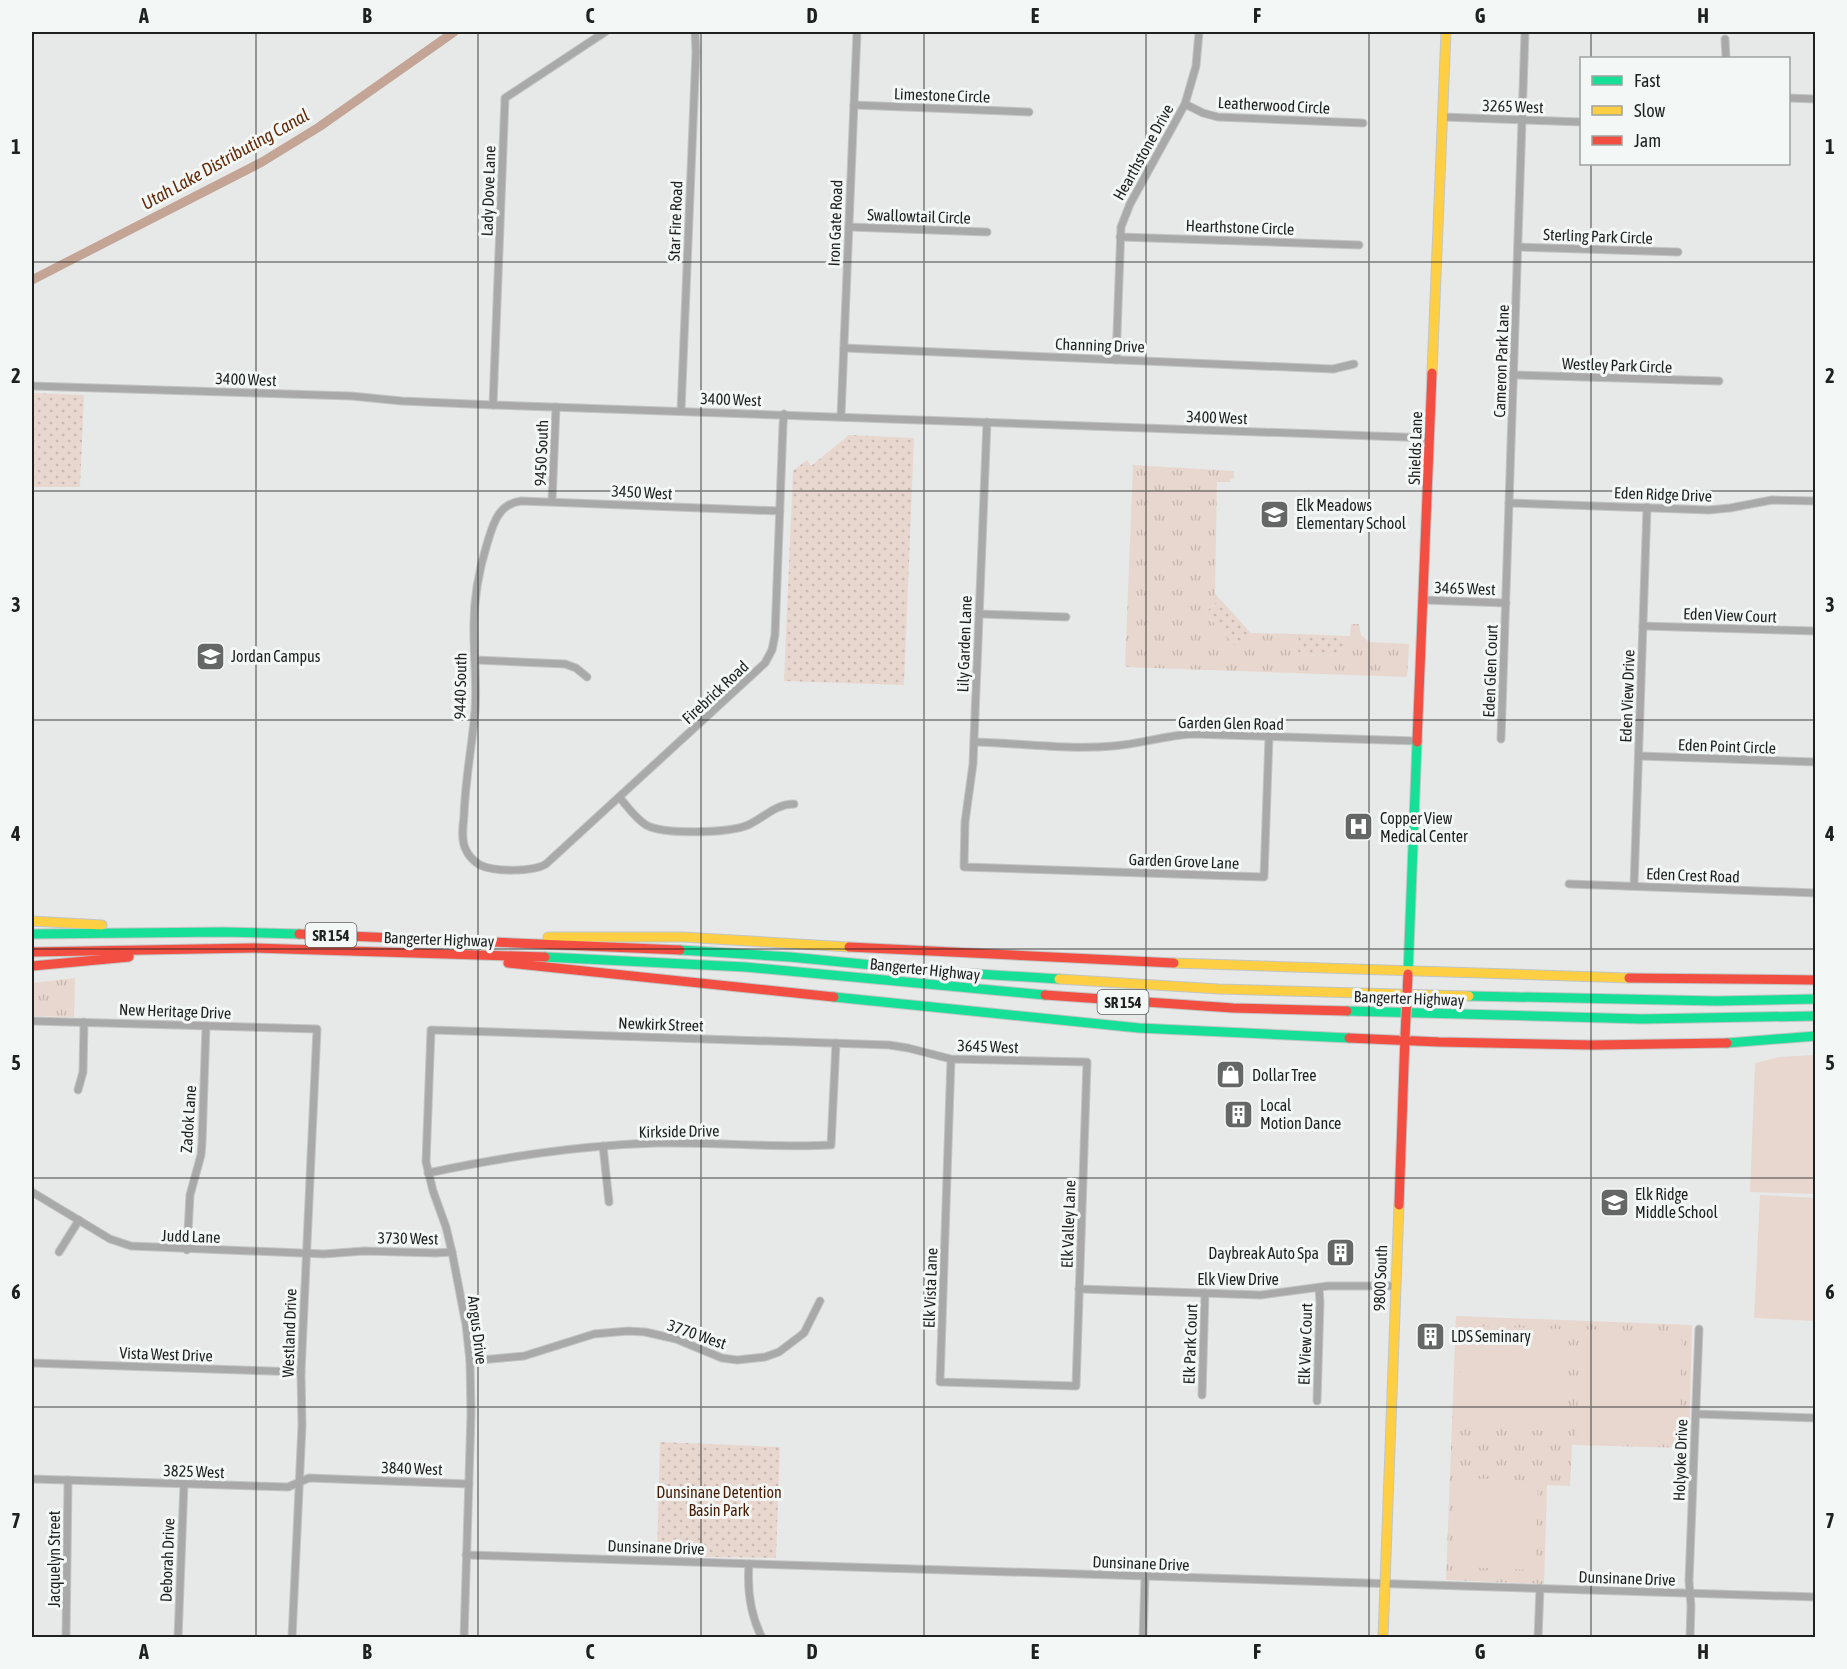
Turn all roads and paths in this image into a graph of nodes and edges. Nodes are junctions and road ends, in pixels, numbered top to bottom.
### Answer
1 (605, 32) edge
2 (695, 32) edge
3 (857, 32) edge
4 (1199, 32) edge
5 (1446, 32) edge
6 (1525, 32) edge
7 (1725, 39) dead end
8 (1726, 57) edge
9 (1790, 98) edge
10 (1815, 99) edge
11 (1185, 104) junction
12 (854, 105) junction
13 (1029, 112) dead end
14 (1443, 117) junction
15 (1522, 121) junction
16 (1580, 122) edge
17 (1363, 123) dead end
18 (849, 227) junction
19 (987, 232) dead end
20 (1120, 237) junction
21 (1359, 245) dead end
22 (1518, 247) junction
23 (1678, 252) dead end
24 (844, 348) junction
25 (1116, 360) junction
26 (1354, 364) dead end
27 (1514, 375) junction
28 (1719, 381) dead end
29 (32, 386) edge
30 (493, 405) junction
31 (556, 407) junction
32 (681, 411) junction
33 (784, 414) junction
34 (841, 416) junction
35 (987, 423) junction
36 (1430, 438) junction
37 (552, 501) junction
38 (1815, 501) edge
39 (1509, 503) junction
40 (505, 507) joint
41 (1647, 507) junction
42 (780, 512) junction
43 (1424, 600) junction
44 (1506, 603) junction
45 (979, 614) junction
46 (1066, 617) dead end
47 (1643, 626) junction
48 (1815, 631) edge
49 (475, 660) junction
50 (587, 677) dead end
51 (1269, 737) junction
52 (1501, 739) dead end
53 (1418, 741) junction
54 (974, 742) junction
55 (1639, 756) junction
56 (1815, 762) edge
57 (620, 798) junction
58 (794, 804) dead end
59 (480, 865) joint
60 (964, 867) joint
61 (1569, 884) dead end
62 (1634, 886) junction
63 (1815, 892) edge
64 (32, 921) edge
65 (223, 932) junction
66 (32, 934) edge
67 (439, 939) junction
68 (224, 948) junction
69 (32, 952) edge
70 (432, 954) junction
71 (32, 966) edge
72 (1408, 972) junction
73 (1815, 980) edge
74 (1815, 999) edge
75 (1815, 1016) edge
76 (32, 1021) edge
77 (84, 1022) junction
78 (206, 1026) junction
79 (317, 1029) joint
80 (431, 1030) joint
81 (1815, 1036) edge
82 (1405, 1039) junction
83 (836, 1043) junction
84 (889, 1045) joint
85 (951, 1059) junction
86 (1087, 1062) joint
87 (78, 1090) dead end
88 (603, 1146) junction
89 (428, 1173) junction
90 (32, 1192) edge
91 (609, 1202) dead end
92 (80, 1220) junction
93 (187, 1250) junction
94 (364, 1251) joint
95 (59, 1252) dead end
96 (452, 1252) junction
97 (305, 1254) junction
98 (1395, 1286) junction
99 (1319, 1287) junction
100 (1080, 1289) junction
101 (1205, 1293) junction
102 (820, 1301) dead end
103 (1699, 1329) dead end
104 (470, 1361) junction
105 (32, 1363) edge
106 (301, 1372) junction
107 (1076, 1386) joint
108 (1202, 1395) dead end
109 (1317, 1401) dead end
110 (1696, 1414) junction
111 (1815, 1418) edge
112 (32, 1479) edge
113 (354, 1479) joint
114 (68, 1480) junction
115 (299, 1482) junction
116 (184, 1484) junction
117 (469, 1484) junction
118 (466, 1555) junction
119 (749, 1564) junction
120 (1145, 1577) junction
121 (1385, 1583) junction
122 (1540, 1588) junction
123 (1690, 1593) junction
124 (1815, 1597) edge
125 (66, 1638) edge
126 (177, 1638) edge
127 (292, 1638) edge
128 (464, 1638) edge
129 (762, 1638) edge
130 (1143, 1638) edge
131 (1383, 1638) edge
132 (1538, 1638) edge
133 (1690, 1638) edge

1 - 30 street, Lady Dove Lane
2 - 32 street, Star Fire Road
3 - 12 street, Iron Gate Road
4 - 11 street, Hearthstone Drive
5 - 14 main road, Shields Lane
6 - 15 street, Cameron Park Lane
7 - 8 street
9 - 10 street
11 - 17 street, Leatherwood Circle
11 - 20 street, Hearthstone Drive
12 - 13 street, Limestone Circle
12 - 18 street, Iron Gate Road
14 - 15 street, 3265 West
14 - 36 main road, Shields Lane
15 - 16 street, 3265 West
15 - 22 street, Cameron Park Lane
18 - 19 street, Swallowtail Circle
18 - 24 street, Iron Gate Road
20 - 21 street, Hearthstone Circle
20 - 25 street, Hearthstone Drive
22 - 23 street, Sterling Park Circle
22 - 27 street, Cameron Park Lane
24 - 25 street, Channing Drive
24 - 34 street, Iron Gate Road
25 - 26 street, Channing Drive
27 - 28 street, Westley Park Circle
27 - 39 street, Cameron Park Lane
29 - 30 street, 3400 West
30 - 31 street, 3400 West
31 - 32 street, 3400 West
31 - 37 street, 9450 South
32 - 33 street, 3400 West
33 - 34 street, 3400 West
33 - 42 street, Firebrick Road
34 - 35 street, 3400 West
35 - 36 street, 3400 West
35 - 45 street, Lily Garden Lane
36 - 43 main road, Shields Lane
37 - 40 street, 3450 West
37 - 42 street, 3450 West
38 - 41 street, Eden Ridge Drive
39 - 41 street, Eden Ridge Drive
39 - 44 street, Cameron Park Lane
40 - 49 street, 9440 South
41 - 47 street, Eden View Drive
42 - 57 street, Firebrick Road
43 - 44 street, 3465 West
43 - 53 main road, Shields Lane
44 - 52 street, Eden Glen Court
45 - 46 street
45 - 54 street, Lily Garden Lane
47 - 48 street, Eden View Court
47 - 55 street, Eden View Drive
49 - 50 street
49 - 59 street, 9440 South
51 - 53 street, Garden Glen Road
51 - 54 street, Garden Glen Road
51 - 60 street, Garden Grove Lane
53 - 72 main road, Shields Lane
54 - 60 street, Lily Garden Lane
55 - 56 street, Eden Point Circle
55 - 62 street, Eden View Drive
57 - 58 street
57 - 59 street, Firebrick Road
61 - 62 street, Eden Crest Road
62 - 63 street, Eden Crest Road
64 - 65 main road
65 - 66 main road, Bangerter Highway / SR 154
65 - 67 main road, Bangerter Highway / SR 154
67 - 72 main road
67 - 74 main road, Bangerter Highway / SR 154
68 - 69 main road, Bangerter Highway / SR 154
68 - 70 main road, Bangerter Highway / SR 154
68 - 71 main road
70 - 75 main road, Bangerter Highway / SR 154
70 - 82 main road
72 - 73 main road
72 - 82 main road, 9800 South, bridge
76 - 77 street, New Heritage Drive
77 - 78 street, New Heritage Drive
77 - 87 street
78 - 79 street, New Heritage Drive
78 - 93 street, Zadok Lane
79 - 97 street, Westland Drive
80 - 83 street, Newkirk Street
80 - 89 street, Angus Drive
81 - 82 main road
82 - 98 main road, 9800 South
83 - 84 street, Newkirk Street
83 - 88 street, Kirkside Drive
84 - 85 street, 3645 West
85 - 86 street, 3645 West
85 - 107 street, Elk Vista Lane
86 - 100 street, Elk Valley Lane
88 - 89 street, Kirkside Drive
88 - 91 street
89 - 96 street, Angus Drive
90 - 92 street, Judd Lane
92 - 93 street, Judd Lane
92 - 95 street
93 - 97 street, Judd Lane
94 - 96 street, 3730 West
94 - 97 street, Judd Lane
96 - 104 street, Angus Drive
97 - 106 street, Westland Drive
98 - 99 street, Elk View Drive
98 - 121 main road, 9800 South
99 - 101 street, Elk View Drive
99 - 109 street, Elk View Court
100 - 101 street, Elk View Drive
100 - 107 street, Elk Valley Lane
101 - 108 street, Elk Park Court
102 - 104 street, 3770 West
103 - 110 street, Holyoke Drive
104 - 117 street, Angus Drive
105 - 106 street, Vista West Drive
106 - 115 street, Westland Drive
110 - 111 street
110 - 123 street, Holyoke Drive
112 - 114 street, 3825 West
113 - 115 street, 3825 West
113 - 117 street, 3840 West
114 - 116 street, 3825 West
114 - 125 street, Jacquelyn Street
115 - 116 street, 3825 West
115 - 127 street, Westland Drive
116 - 126 street, Deborah Drive
117 - 118 street, Angus Drive
118 - 119 street, Dunsinane Drive
118 - 128 street, Angus Drive
119 - 120 street, Dunsinane Drive
119 - 129 street
120 - 121 street, Dunsinane Drive
120 - 130 street
121 - 122 street, Dunsinane Drive
121 - 131 main road, 9800 South
122 - 123 street, Dunsinane Drive
122 - 132 street
123 - 124 street, Dunsinane Drive
123 - 133 street, Holyoke Drive

